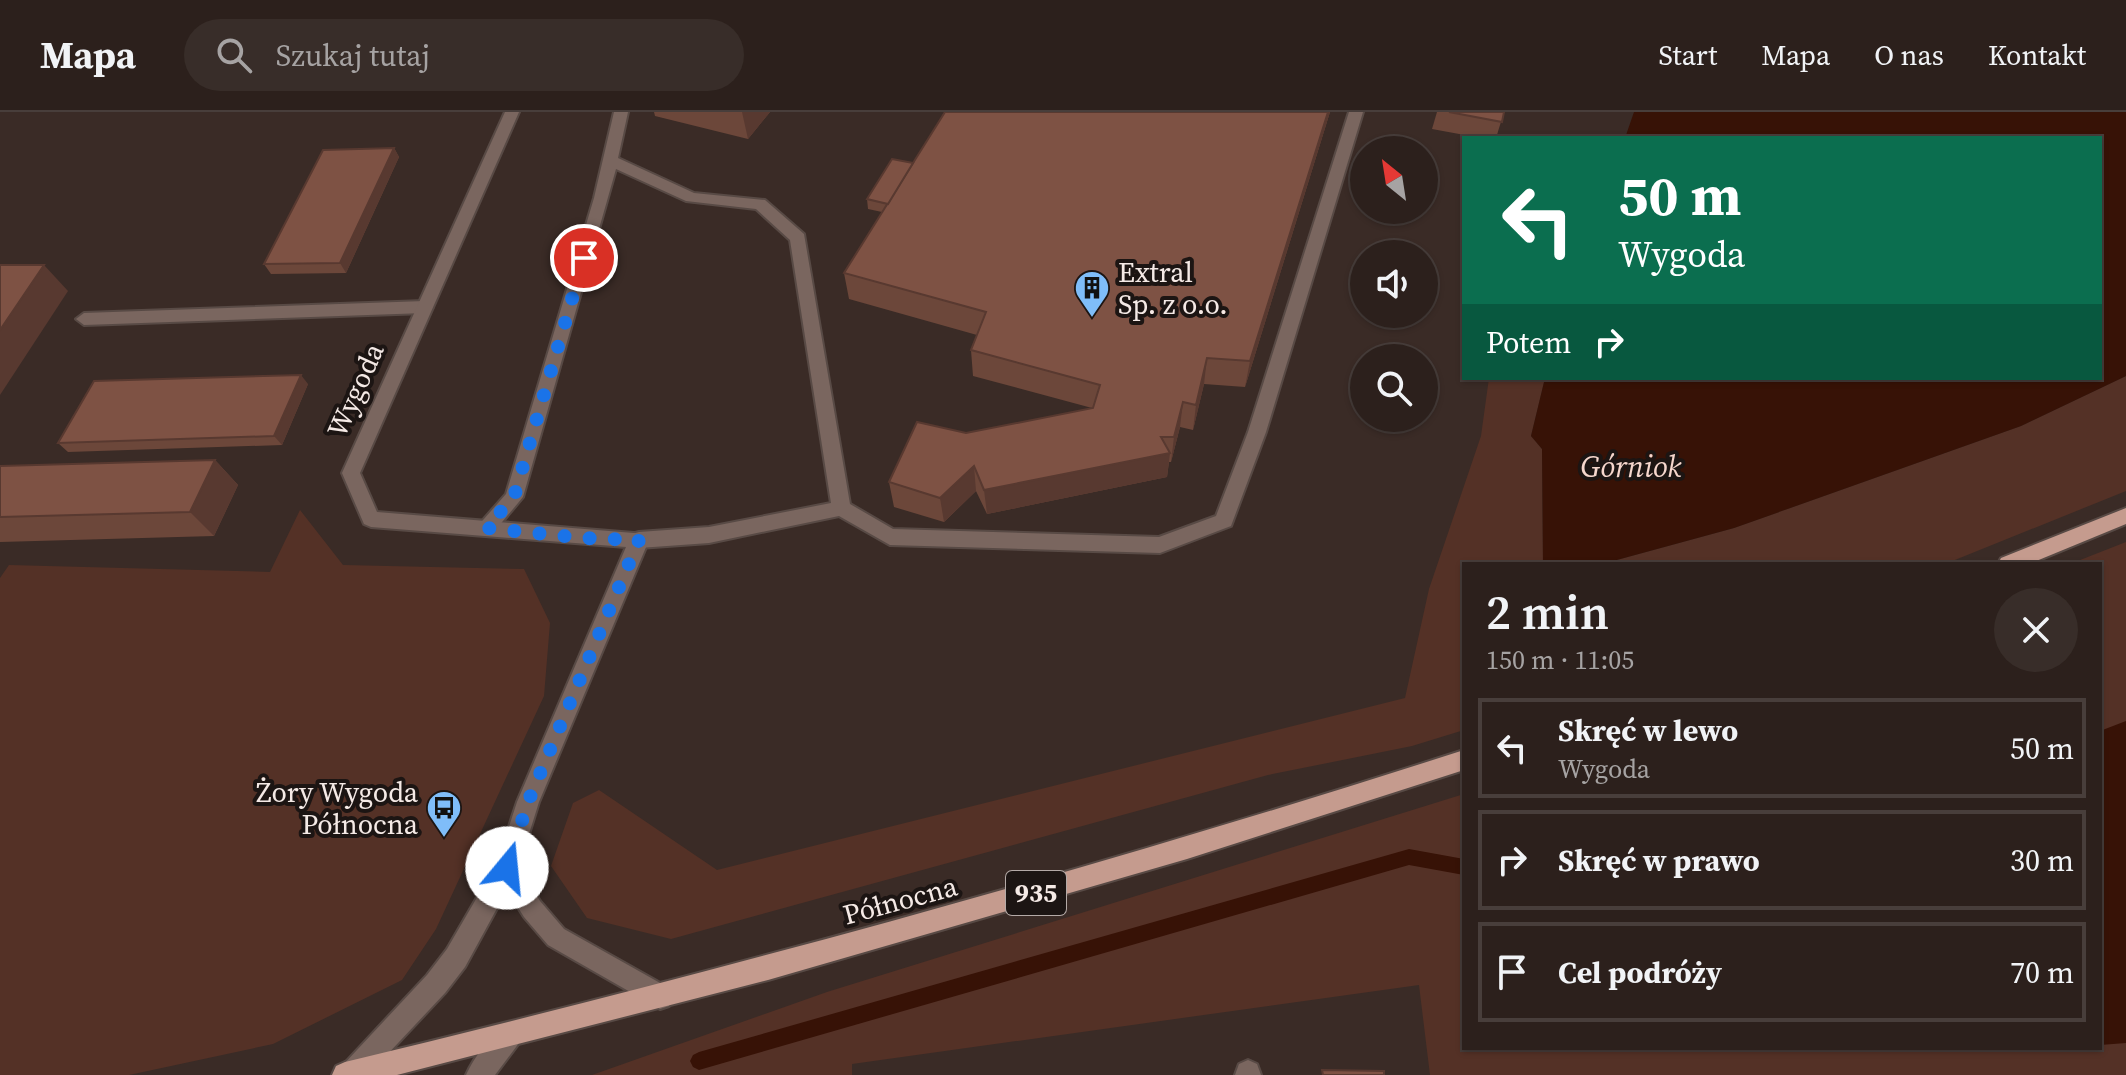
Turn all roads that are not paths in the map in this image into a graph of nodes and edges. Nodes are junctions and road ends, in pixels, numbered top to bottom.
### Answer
1 (512, 112) edge
2 (621, 112) edge
3 (1356, 112) edge
4 (610, 160) junction
5 (425, 307) junction
6 (84, 319) dead end
7 (841, 508) junction
8 (2126, 516) edge
9 (486, 528) junction
10 (639, 540) junction
11 (2013, 562) edge
12 (1462, 761) edge
13 (507, 868) junction
14 (660, 997) junction
15 (512, 1035) junction
16 (349, 1074) edge
17 (479, 1075) edge

1 - 5 street, Wygoda
2 - 4 street
3 - 7 street
4 - 7 street
4 - 9 street
5 - 6 street
5 - 9 street, Wygoda
7 - 10 street, Wygoda
8 - 11 main road
9 - 10 street, Wygoda
10 - 13 street
12 - 14 main road, Północna / 935
13 - 14 street
13 - 16 street
14 - 15 main road, Północna / 935
15 - 16 main road, Północna / 935
15 - 17 street

